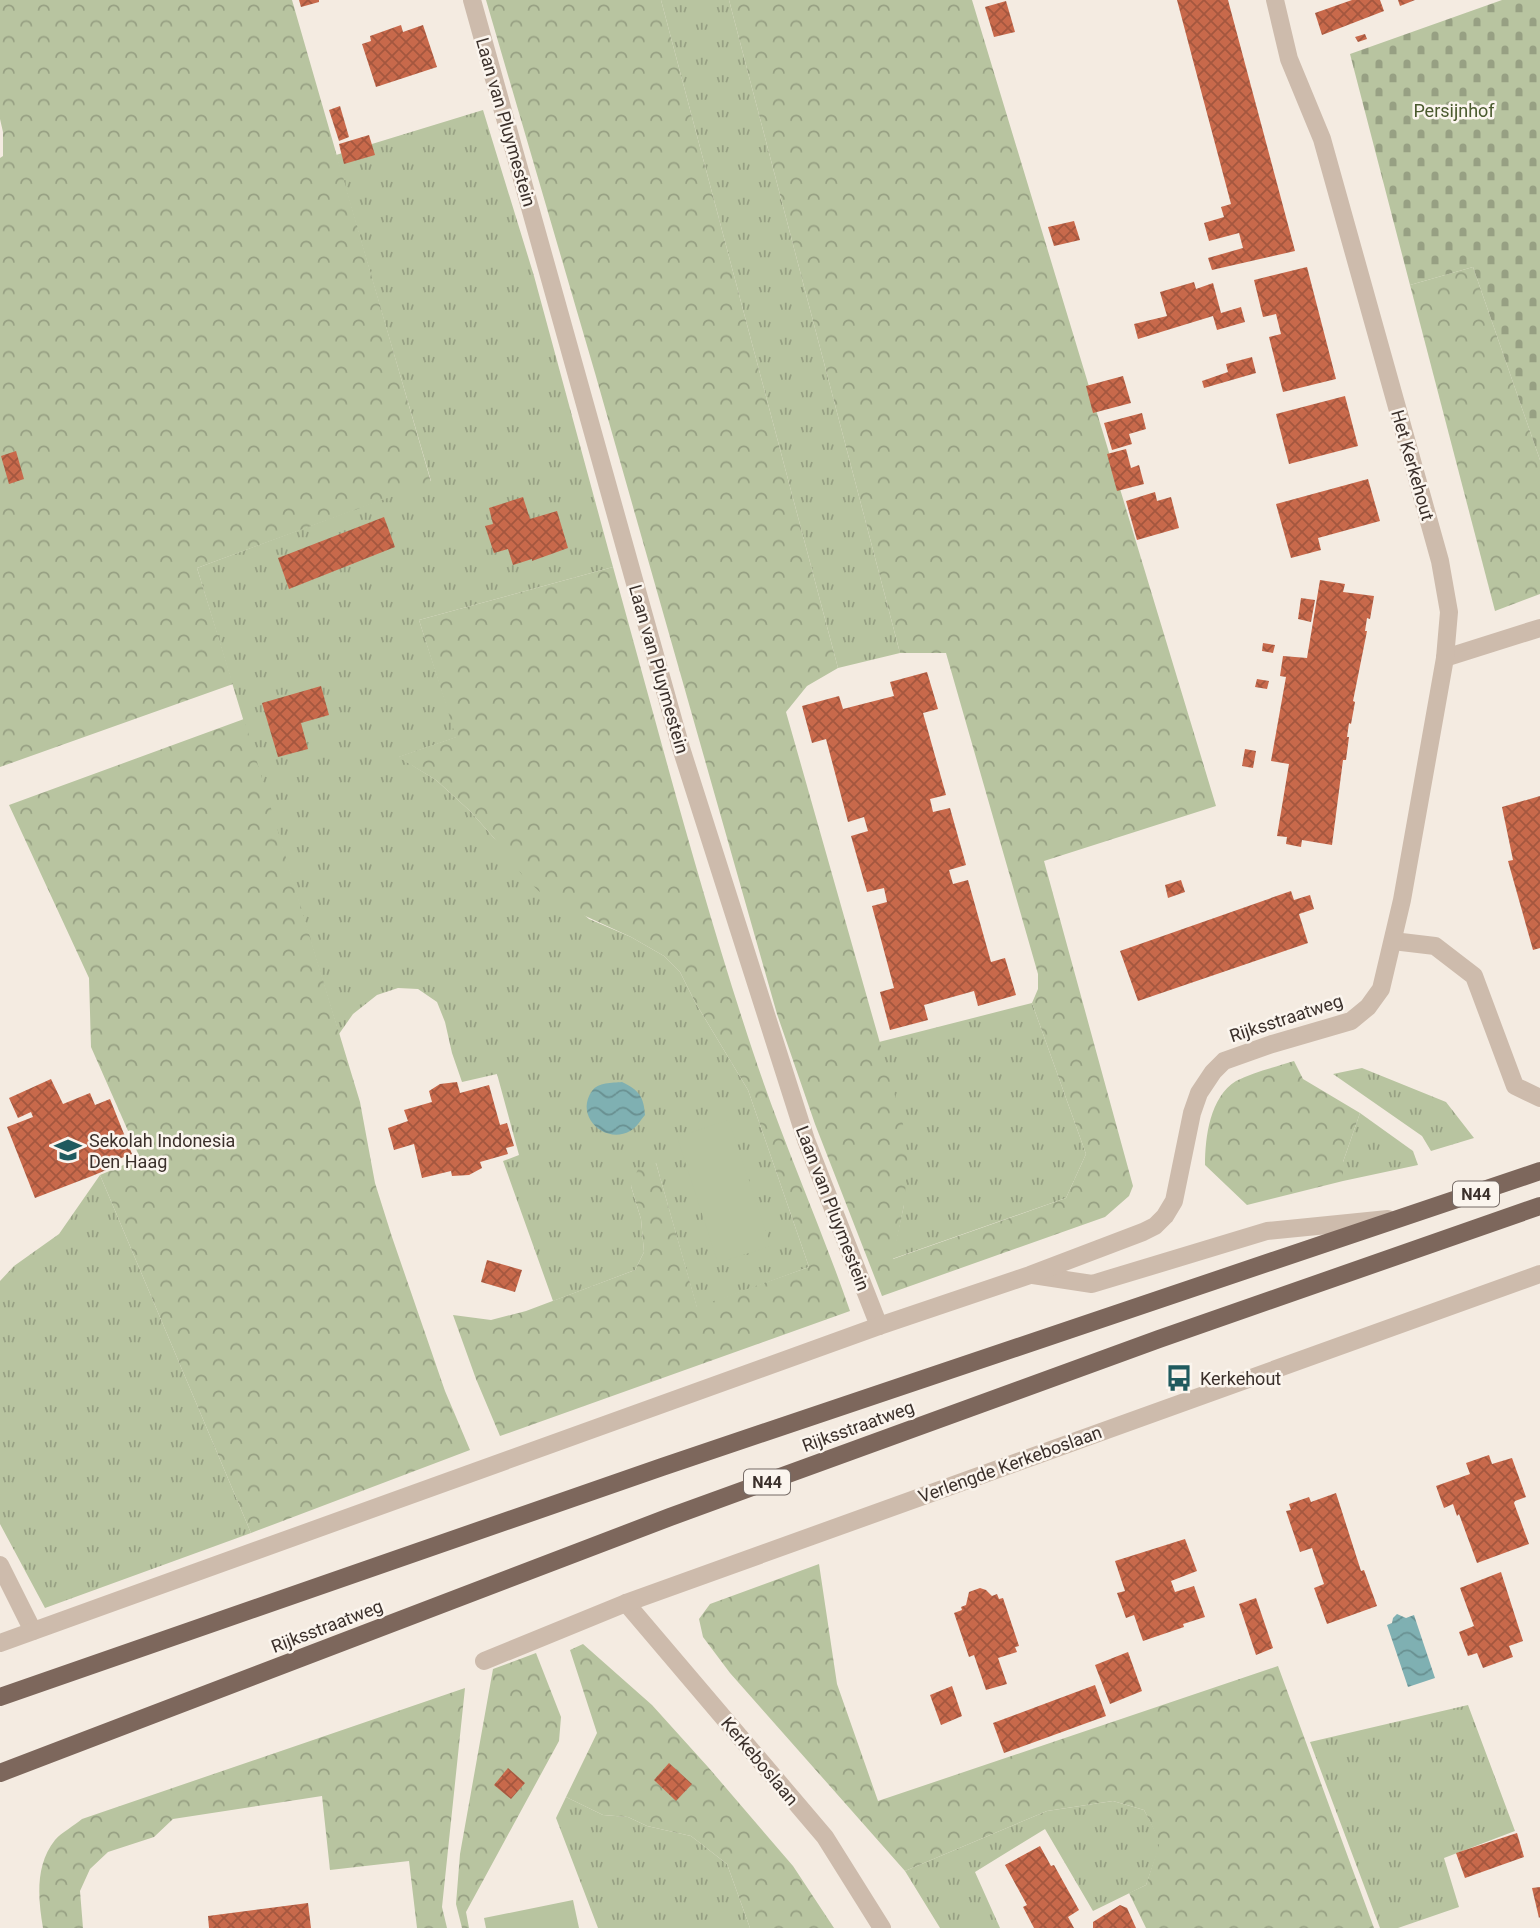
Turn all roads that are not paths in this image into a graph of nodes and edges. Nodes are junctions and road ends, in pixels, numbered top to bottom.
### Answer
1 (472, 0) edge
2 (1275, 0) edge
3 (1540, 628) edge
4 (1445, 658) junction
5 (1393, 941) junction
6 (1540, 1098) edge
7 (1540, 1171) edge
8 (1540, 1206) edge
9 (1411, 1216) junction
10 (1540, 1274) edge
11 (1030, 1275) junction
12 (879, 1326) junction
13 (0, 1565) edge
14 (626, 1603) junction
15 (33, 1631) junction
16 (0, 1643) edge
17 (484, 1661) dead end
18 (0, 1697) edge
19 (0, 1773) edge
20 (882, 1928) edge

1 - 12 street, Laan van Pluymestein
2 - 4 street, Het Kerkehout
3 - 4 street
4 - 5 street, Het Kerkehout
5 - 6 street
5 - 11 street, Rijksstraatweg
7 - 9 main road, Rijksstraatweg / N44
8 - 19 main road, Rijksstraatweg / N44
9 - 11 street, Rijksstraatweg
9 - 18 main road, Rijksstraatweg / N44
10 - 14 street, Verlengde Kerkeboslaan
11 - 12 street, Rijksstraatweg
12 - 15 street, Rijksstraatweg
13 - 15 street
14 - 17 street, Verlengde Kerkeboslaan
14 - 20 street, Kerkeboslaan
15 - 16 street, Rijksstraatweg

